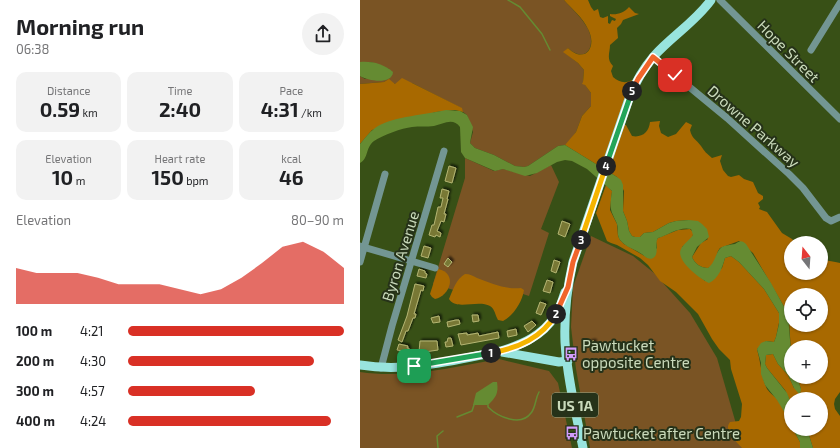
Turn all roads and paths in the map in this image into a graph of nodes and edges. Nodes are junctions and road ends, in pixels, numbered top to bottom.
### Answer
1 (711, 0) edge
2 (720, 0) edge
3 (840, 3) edge
4 (810, 50) dead end
5 (653, 57) junction
6 (840, 119) edge
7 (444, 151) dead end
8 (385, 174) dead end
9 (840, 217) edge
10 (362, 247) edge
11 (412, 261) junction
12 (360, 262) edge
13 (435, 268) dead end
14 (568, 287) junction
15 (500, 351) junction
16 (568, 361) junction
17 (360, 365) edge
18 (381, 368) junction
19 (582, 448) edge

1 - 5 main road, US 1A
2 - 6 street, Hope Street
3 - 4 street
5 - 9 street, Drowne Parkway
5 - 14 main road, US 1A
7 - 11 street, Byron Avenue
8 - 10 street
10 - 11 street
10 - 12 street
11 - 13 street
11 - 18 street, Byron Avenue
14 - 15 main road
14 - 16 main road, US 1A
15 - 16 main road
15 - 18 main road
16 - 19 main road, US 1A
17 - 18 main road

